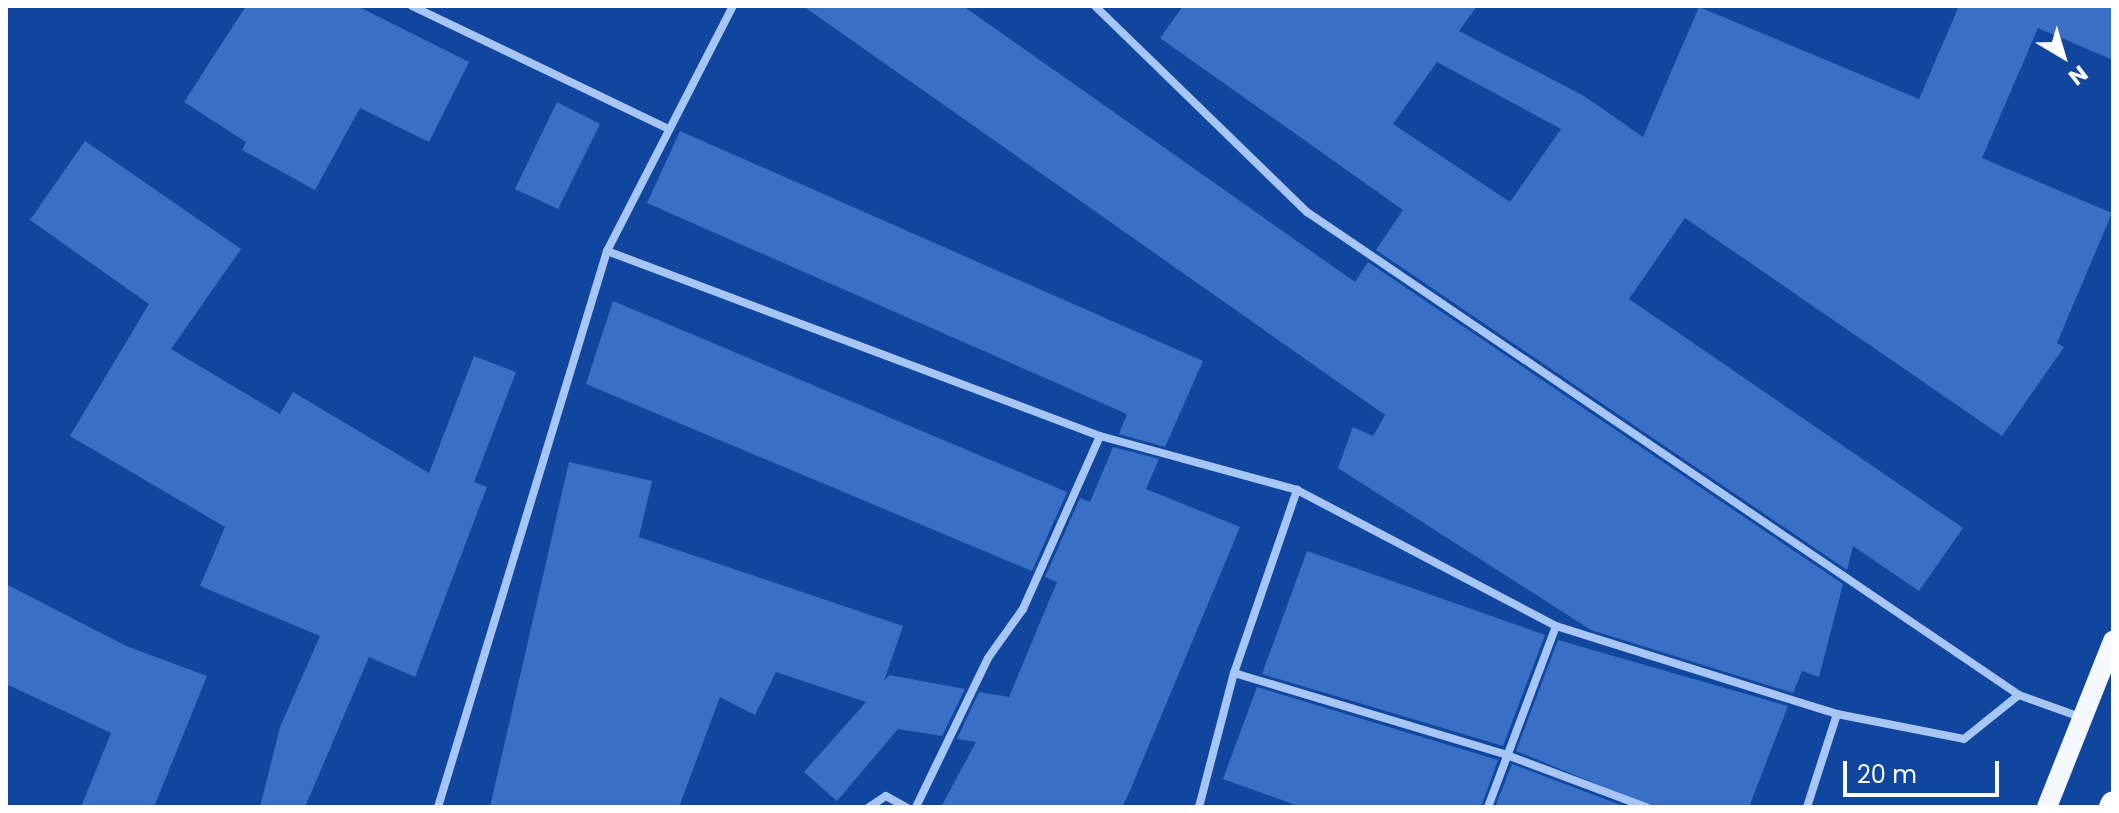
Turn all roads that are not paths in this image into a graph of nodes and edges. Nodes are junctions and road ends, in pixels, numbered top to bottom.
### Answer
1 (412, 6) edge
2 (733, 6) edge
3 (1095, 6) edge
4 (665, 127) junction
5 (607, 251) junction
6 (1100, 436) junction
7 (1297, 490) junction
8 (1556, 626) junction
9 (2113, 641) edge
10 (1234, 673) junction
11 (2019, 695) junction
12 (1837, 714) junction
13 (2083, 718) junction
14 (1504, 754) junction
15 (438, 807) edge
16 (869, 807) edge
17 (906, 807) edge
18 (916, 807) edge
19 (1199, 807) edge
20 (1488, 807) edge
21 (1646, 807) edge
22 (1807, 807) edge
23 (2047, 807) edge

1 - 4 street
2 - 4 street
3 - 11 street
4 - 5 street
5 - 6 street
5 - 15 street
6 - 7 street
6 - 18 street
7 - 8 street
7 - 10 street
8 - 12 street
8 - 14 street
9 - 13 main road
10 - 14 street
10 - 19 street
11 - 12 street
11 - 13 street
12 - 22 street
13 - 23 main road
14 - 20 street
14 - 21 street
16 - 17 street

